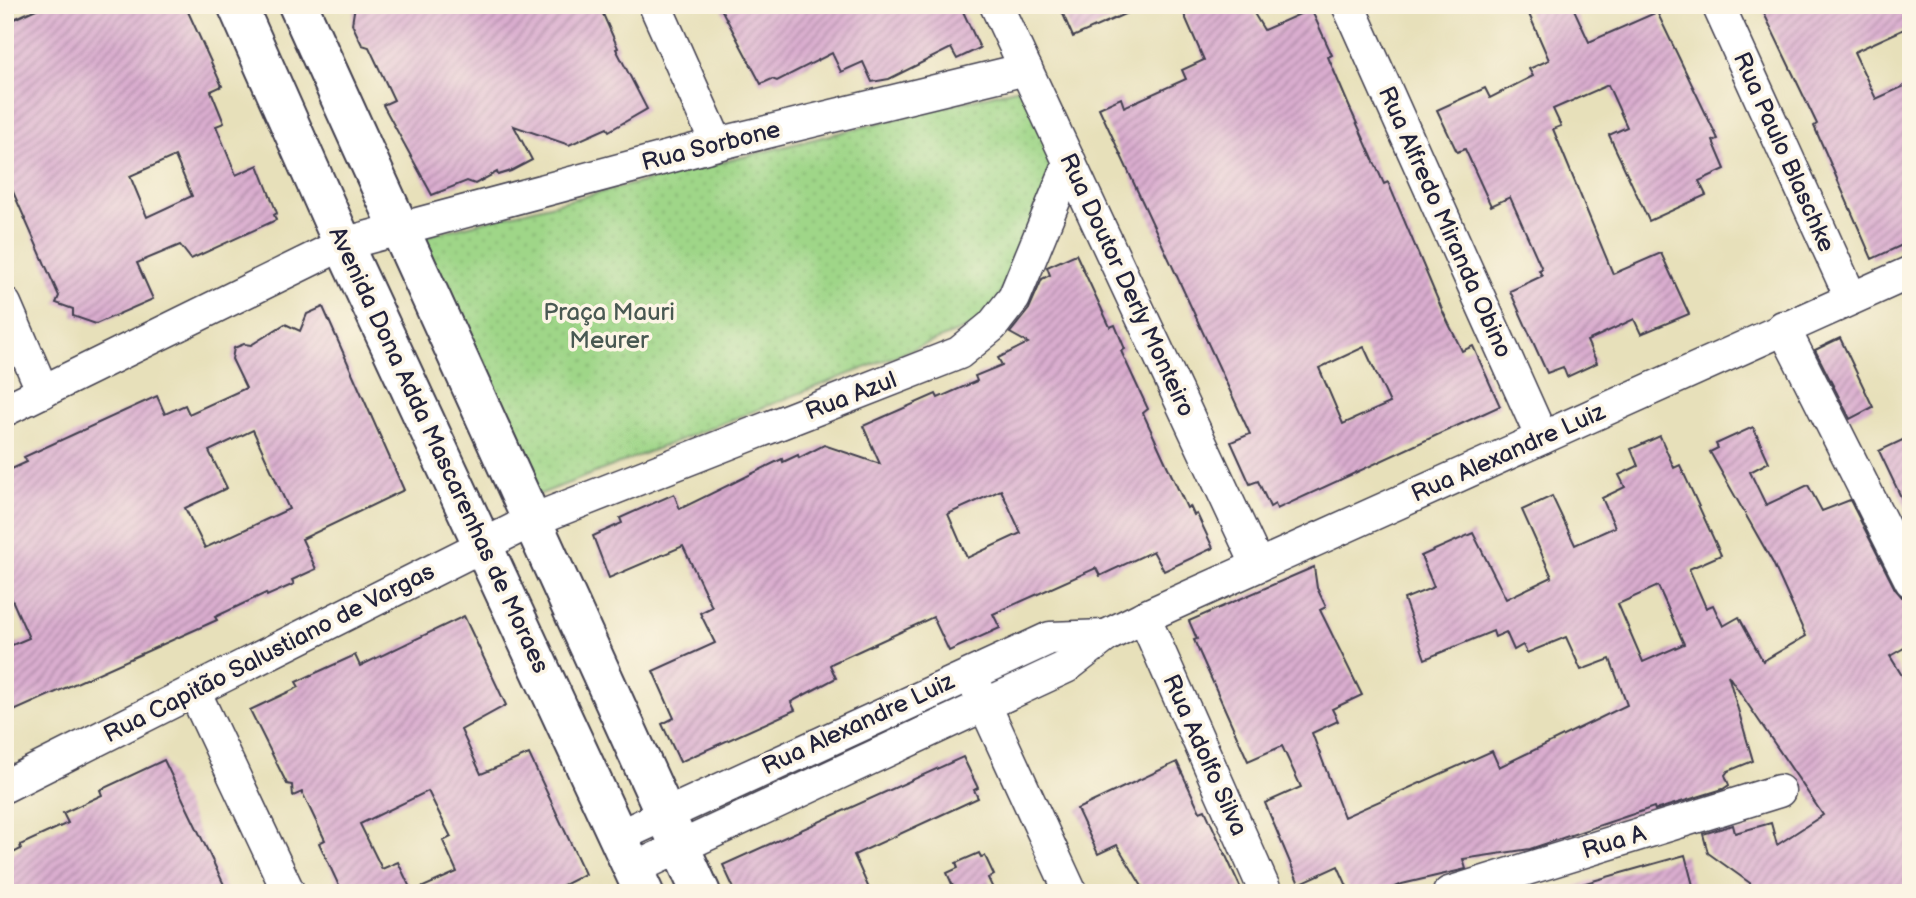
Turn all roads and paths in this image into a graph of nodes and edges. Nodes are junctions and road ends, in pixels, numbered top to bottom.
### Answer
1 (237, 5) edge
2 (298, 5) edge
3 (655, 5) edge
4 (996, 5) edge
5 (1348, 5) edge
6 (1718, 5) edge
7 (1026, 69) junction
8 (717, 144) junction
9 (1070, 162) junction
10 (398, 228) junction
11 (343, 244) junction
12 (1911, 272) edge
13 (1850, 298) junction
14 (5, 304) edge
15 (1783, 327) junction
16 (43, 392) junction
17 (5, 410) edge
18 (1542, 438) junction
19 (533, 520) junction
20 (484, 544) junction
21 (1257, 564) junction
22 (1911, 581) edge
23 (1144, 617) junction
24 (1106, 636) junction
25 (969, 672) junction
26 (195, 693) junction
27 (984, 705) junction
28 (5, 786) edge
29 (1779, 791) dead end
30 (673, 831) junction
31 (632, 866) edge
32 (289, 893) edge
33 (701, 893) edge
34 (1071, 893) edge
35 (1266, 893) edge
36 (1449, 893) edge

1 - 11 main road, Avenida Dona Adda Mascarenhas de Moraes
2 - 10 main road
3 - 8 street
4 - 7 street, Rua Doutor Derly Monteiro
5 - 18 street, Rua Alfredo Miranda Obino
6 - 13 street, Rua Paulo Blaschke
7 - 8 street, Rua Sorbone
7 - 9 street, Rua Doutor Derly Monteiro
8 - 10 street, Rua Sorbone
9 - 19 street, Rua Azul
9 - 21 street, Rua Doutor Derly Monteiro
10 - 11 street
10 - 19 main road
11 - 16 street
11 - 20 main road, Avenida Dona Adda Mascarenhas de Moraes
12 - 13 street, Rua Alexandre Luiz
13 - 15 street, Rua Alexandre Luiz
14 - 16 street
15 - 18 street, Rua Alexandre Luiz
15 - 22 street
16 - 17 street
18 - 21 street, Rua Alexandre Luiz
19 - 20 street, Rua Capitão Salustiano de Vargas
19 - 30 main road
20 - 26 street, Rua Capitão Salustiano de Vargas
20 - 31 main road, Avenida Dona Adda Mascarenhas de Moraes
21 - 23 street, Rua Alexandre Luiz
23 - 24 street, Rua Alexandre Luiz
23 - 35 street, Rua Adolfo Silva
24 - 25 street, Rua Alexandre Luiz
24 - 27 street, Rua Alexandre Luiz
25 - 27 street
25 - 30 street, Rua Alexandre Luiz
26 - 28 street, Rua Capitão Salustiano de Vargas
26 - 32 street
27 - 30 street, Rua Alexandre Luiz
27 - 34 street
29 - 36 street, Rua A
30 - 31 street, Rua Alexandre Luiz
30 - 33 main road

